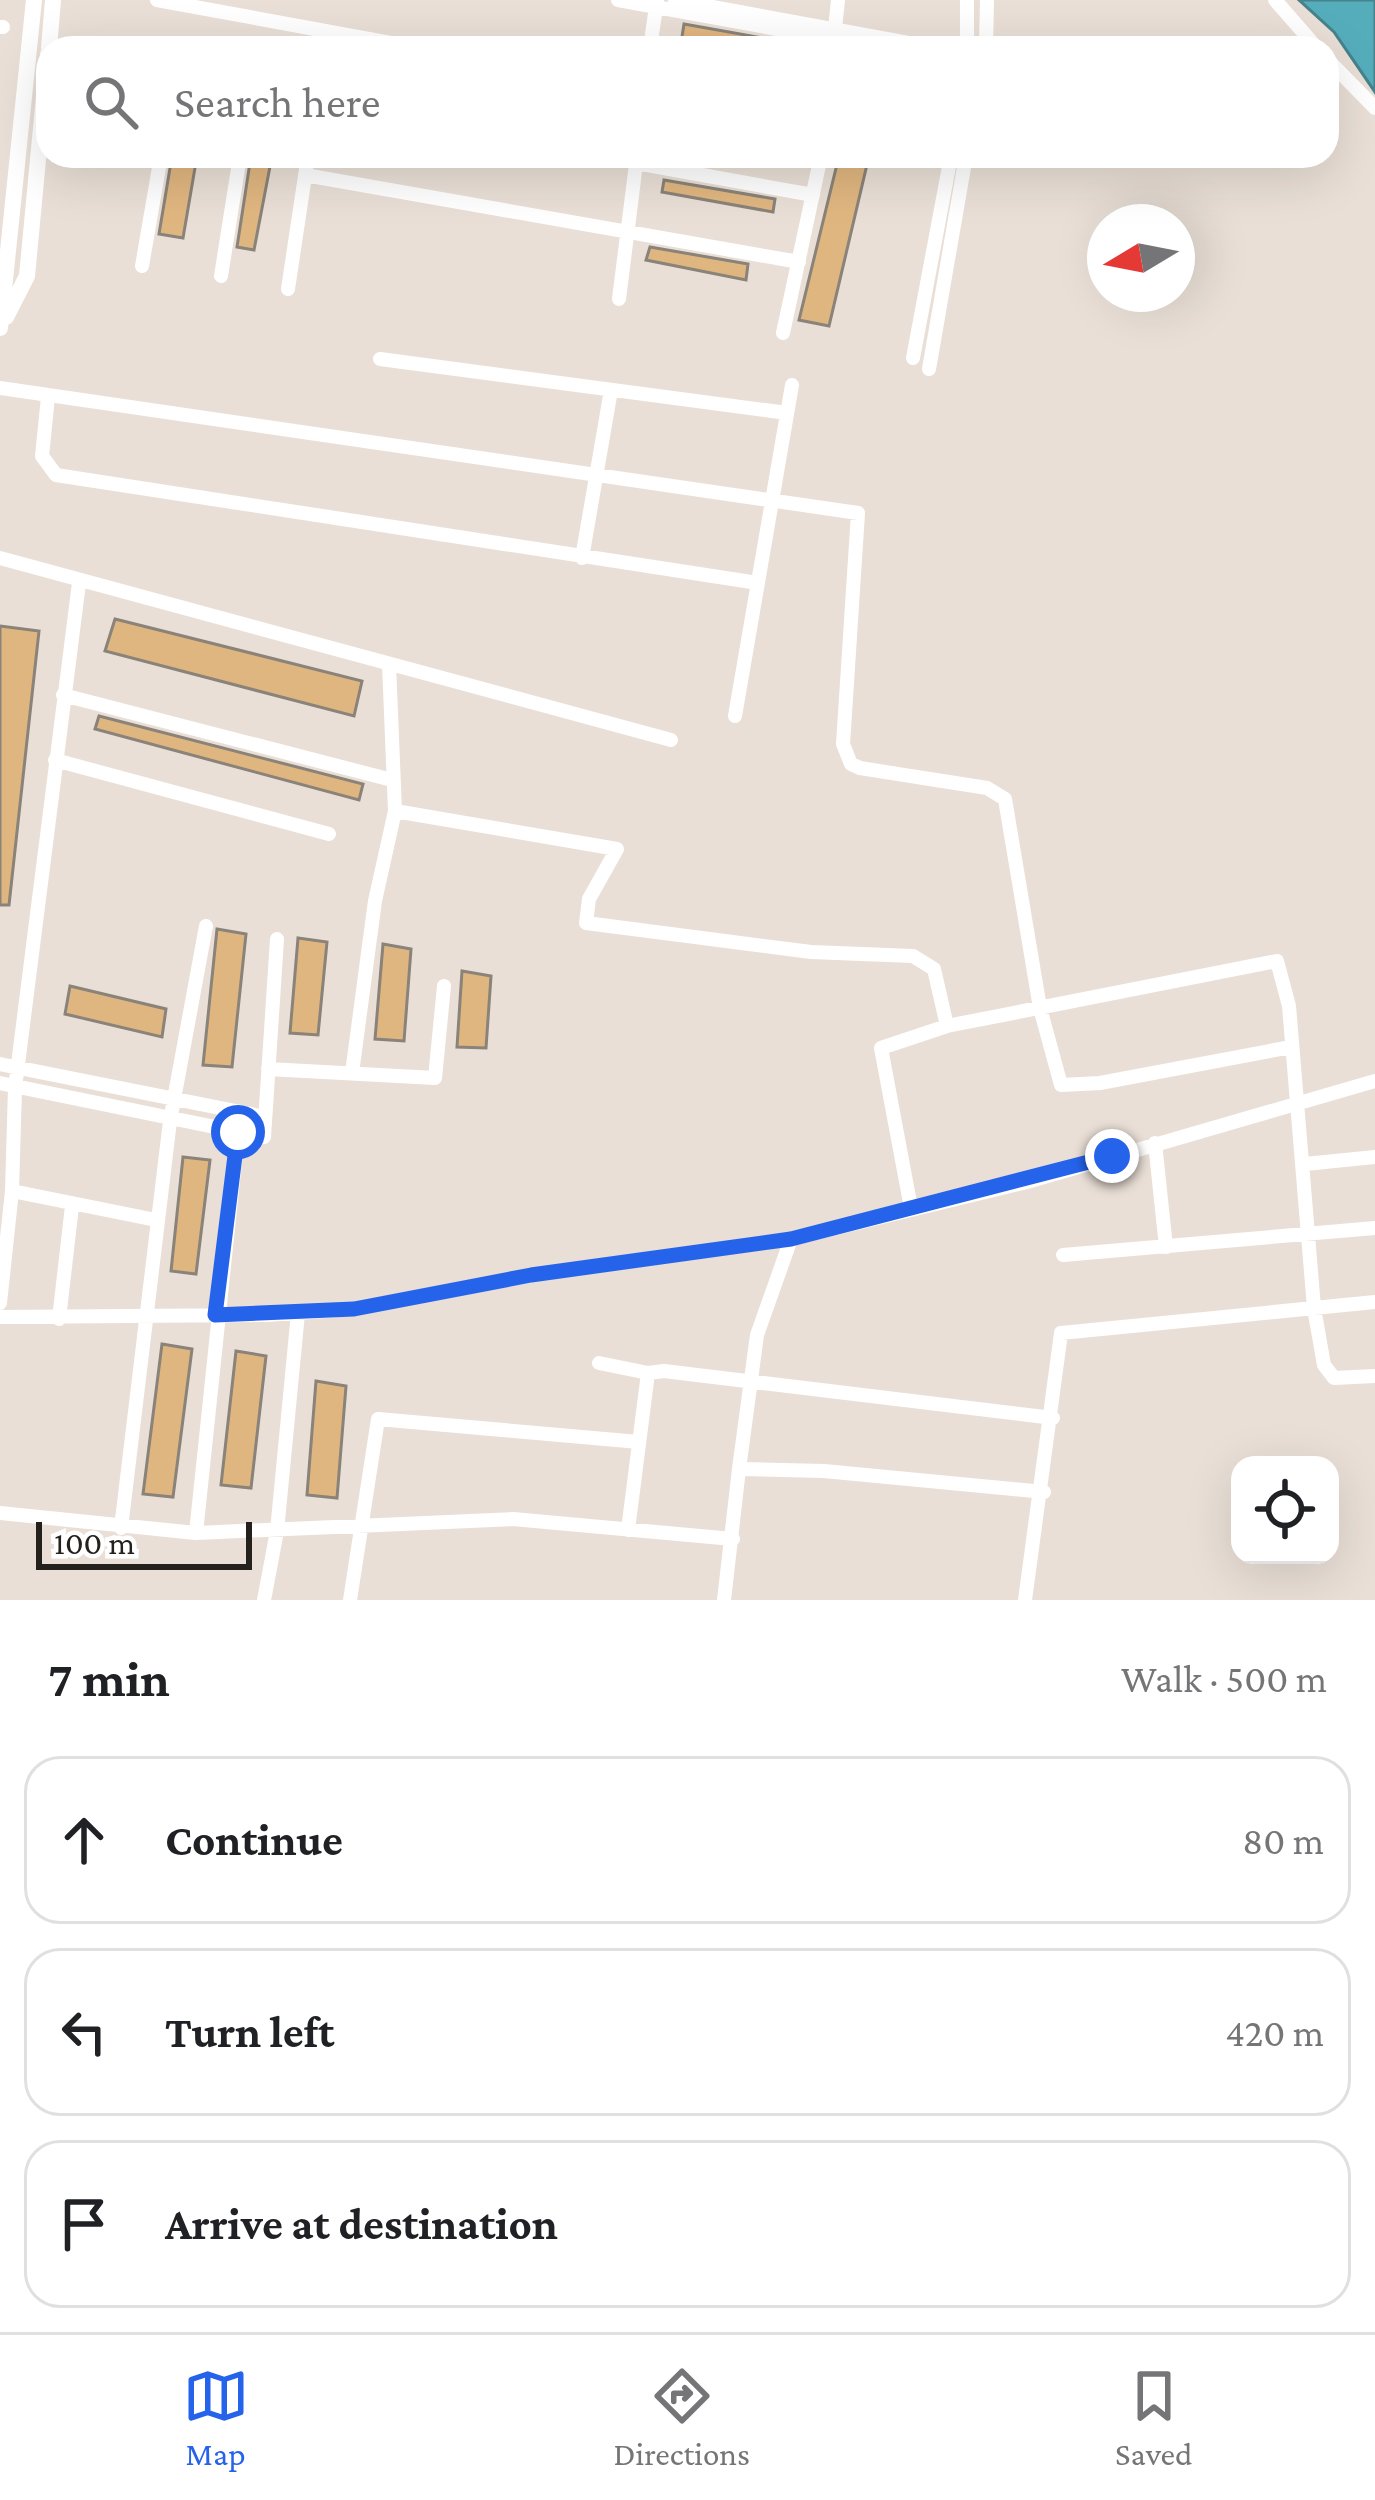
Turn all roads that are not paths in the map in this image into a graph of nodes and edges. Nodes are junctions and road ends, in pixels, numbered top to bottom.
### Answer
1 (34, 0) edge
2 (53, 0) edge
3 (157, 0) edge
4 (618, 0) edge
5 (675, 0) edge
6 (838, 0) edge
7 (967, 0) edge
8 (987, 0) edge
9 (1275, 0) edge
10 (656, 3) edge
11 (49, 36) edge
12 (353, 36) edge
13 (652, 36) edge
14 (832, 36) edge
15 (834, 36) edge
16 (843, 36) edge
17 (967, 36) edge
18 (986, 36) edge
19 (1306, 36) edge
20 (1339, 71) edge
21 (1375, 108) edge
22 (37, 168) edge
23 (159, 168) edge
24 (238, 168) edge
25 (306, 168) edge
26 (635, 168) edge
27 (680, 168) edge
28 (819, 168) edge
29 (949, 168) edge
30 (964, 168) edge
31 (305, 175) junction
32 (813, 195) junction
33 (627, 230) junction
34 (799, 262) junction
35 (142, 266) dead end
36 (221, 276) dead end
37 (288, 289) dead end
38 (619, 299) dead end
39 (0, 328) edge
40 (783, 333) dead end
41 (913, 358) dead end
42 (380, 359) dead end
43 (929, 369) dead end
44 (793, 385) dead end
45 (0, 388) edge
46 (611, 390) junction
47 (47, 397) junction
48 (788, 413) junction
49 (596, 478) junction
50 (772, 502) junction
51 (582, 558) junction
52 (0, 559) edge
53 (79, 583) junction
54 (758, 583) junction
55 (389, 664) junction
56 (63, 695) junction
57 (735, 716) dead end
58 (670, 740) dead end
59 (56, 760) junction
60 (392, 780) junction
61 (395, 812) junction
62 (329, 834) dead end
63 (206, 926) dead end
64 (277, 939) dead end
65 (444, 986) dead end
66 (1040, 1008) junction
67 (947, 1026) junction
68 (1291, 1047) junction
69 (0, 1064) edge
70 (18, 1069) junction
71 (268, 1069) junction
72 (352, 1073) junction
73 (1375, 1081) edge
74 (7, 1085) edge
75 (174, 1102) junction
76 (1296, 1104) junction
77 (266, 1118) junction
78 (170, 1121) junction
79 (238, 1132) junction
80 (1155, 1143) junction
81 (1375, 1157) edge
82 (1306, 1164) junction
83 (12, 1191) junction
84 (72, 1206) junction
85 (910, 1208) junction
86 (156, 1220) junction
87 (1375, 1228) edge
88 (1309, 1234) junction
89 (791, 1239) junction
90 (1166, 1247) junction
91 (1063, 1255) dead end
92 (1375, 1302) edge
93 (0, 1303) edge
94 (1314, 1309) junction
95 (298, 1313) junction
96 (215, 1315) junction
97 (0, 1317) edge
98 (148, 1318) junction
99 (59, 1319) junction
100 (599, 1363) dead end
101 (648, 1373) junction
102 (1375, 1376) edge
103 (754, 1383) junction
104 (1053, 1418) junction
105 (640, 1442) junction
106 (739, 1469) junction
107 (1043, 1492) junction
108 (0, 1513) edge
109 (364, 1525) junction
110 (121, 1528) junction
111 (628, 1530) junction
112 (277, 1531) junction
113 (196, 1533) junction
114 (733, 1539) junction
115 (264, 1600) edge
116 (350, 1600) edge
117 (724, 1600) edge
118 (1025, 1600) edge

1 - 39 street
2 - 11 street
3 - 12 street
4 - 10 street
5 - 15 street
6 - 16 street
7 - 17 street
8 - 18 street
9 - 19 street
10 - 13 street
10 - 14 street
20 - 21 street
22 - 39 street
23 - 35 street
24 - 36 street
25 - 31 street
26 - 33 street
27 - 32 street
28 - 32 street
29 - 41 street
30 - 43 street
31 - 33 street
31 - 37 street
32 - 34 street
33 - 34 street
33 - 38 street
34 - 40 street
42 - 46 street
44 - 48 street
45 - 47 street
46 - 48 street
46 - 49 street
47 - 49 street
47 - 51 street
48 - 50 street
49 - 50 street
49 - 51 street
50 - 54 street
50 - 66 street
51 - 54 street
52 - 53 street
53 - 55 street
53 - 56 street
54 - 57 street
55 - 58 street
55 - 60 street
56 - 59 street
56 - 60 street
59 - 62 street
59 - 70 street
60 - 61 street
61 - 67 street
61 - 72 street
63 - 75 street
64 - 71 street
65 - 72 street
66 - 67 street
66 - 68 street
66 - 68 street
67 - 85 street
68 - 76 street
69 - 70 street
70 - 74 street
70 - 75 street
71 - 72 street
71 - 77 street
73 - 76 street
74 - 78 street
74 - 83 street
75 - 77 street
75 - 78 street
76 - 80 street
76 - 82 street
77 - 79 street
78 - 79 street
78 - 86 street
79 - 96 street
80 - 85 street
80 - 90 street
81 - 82 street
82 - 88 street
83 - 84 street
83 - 93 street
84 - 86 street
84 - 99 street
85 - 89 street
86 - 98 street
87 - 88 street
88 - 90 street
88 - 94 street
89 - 95 street
89 - 103 street
90 - 91 street
92 - 94 street
94 - 102 street
94 - 104 street
95 - 96 street
95 - 112 street
96 - 98 street
96 - 113 street
97 - 99 street
98 - 99 street
98 - 110 street
100 - 101 street
101 - 103 street
101 - 105 street
103 - 104 street
103 - 106 street
104 - 107 street
105 - 109 street
105 - 111 street
106 - 107 street
106 - 114 street
107 - 118 street
108 - 110 street
109 - 111 street
109 - 112 street
109 - 116 street
110 - 113 street
111 - 114 street
112 - 113 street
112 - 115 street
114 - 117 street

